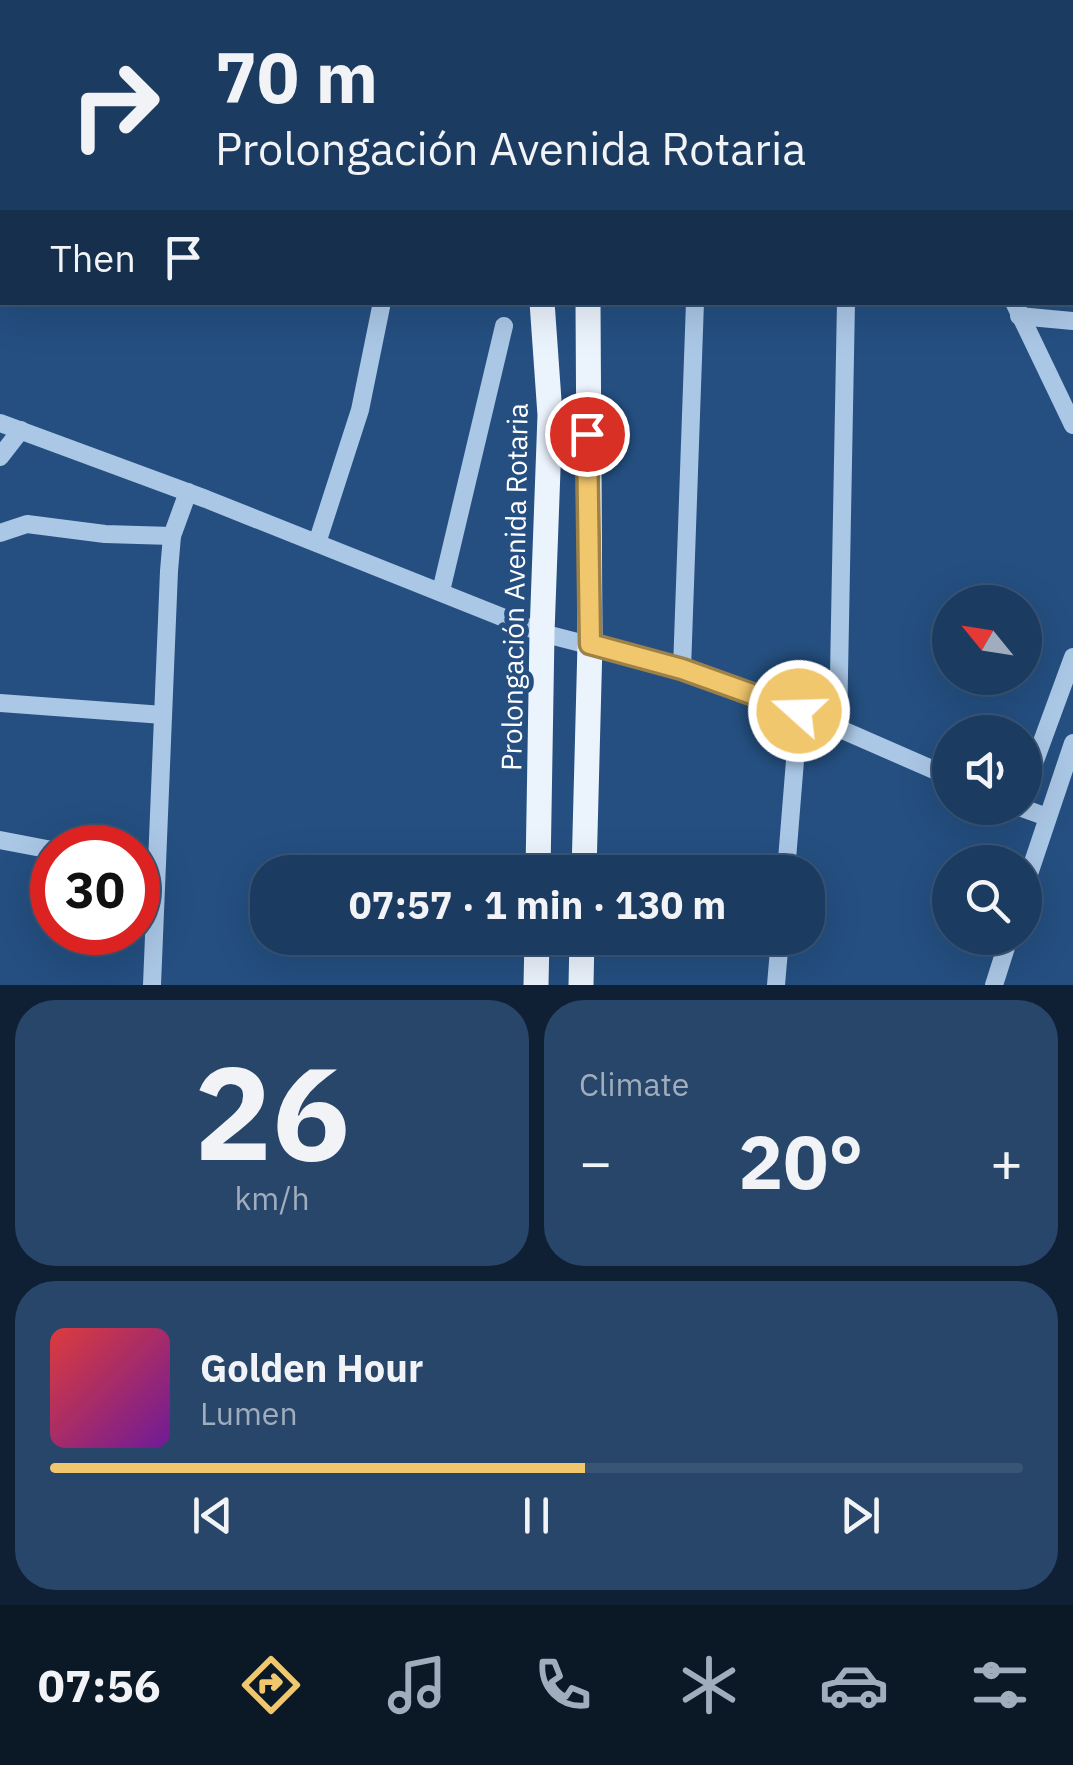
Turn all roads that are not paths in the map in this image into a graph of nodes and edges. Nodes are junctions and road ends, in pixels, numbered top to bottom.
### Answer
1 (381, 305) edge
2 (542, 305) edge
3 (588, 305) edge
4 (695, 305) edge
5 (846, 305) edge
6 (1016, 309) edge
7 (1073, 322) edge
8 (504, 326) dead end
9 (0, 422) edge
10 (1073, 425) edge
11 (21, 430) junction
12 (0, 456) edge
13 (188, 492) junction
14 (0, 533) edge
15 (172, 536) junction
16 (317, 543) junction
17 (442, 590) junction
18 (542, 633) junction
19 (590, 644) junction
20 (1073, 658) edge
21 (682, 669) junction
22 (0, 702) edge
23 (799, 711) junction
24 (163, 715) junction
25 (838, 728) junction
26 (1042, 742) edge
27 (1073, 743) edge
28 (932, 769) edge
29 (1042, 815) edge
30 (1047, 817) junction
31 (159, 825) edge
32 (0, 840) edge
33 (1038, 845) edge
34 (30, 846) edge
35 (538, 855) edge
36 (584, 855) edge
37 (787, 855) edge
38 (153, 955) edge
39 (537, 955) edge
40 (582, 955) edge
41 (779, 955) edge
42 (1004, 955) edge
43 (152, 985) edge
44 (536, 985) edge
45 (581, 985) edge
46 (776, 985) edge
47 (994, 985) edge

1 - 16 street
2 - 18 main road, Prolongación Avenida Rotaria
3 - 19 main road
4 - 21 street
5 - 25 street
6 - 7 street
6 - 10 street
8 - 17 street
9 - 11 street
11 - 12 street
11 - 13 street
13 - 15 street
13 - 16 street
14 - 15 street
15 - 24 street
16 - 17 street
17 - 18 street
18 - 19 street
18 - 35 main road, Prolongación Avenida Rotaria
19 - 21 street
19 - 36 main road
20 - 26 street
21 - 23 street
22 - 24 street
23 - 25 street
23 - 37 street
24 - 31 street
25 - 28 street
27 - 30 street
29 - 30 street
30 - 33 street
32 - 34 street
38 - 43 street
39 - 44 main road
40 - 45 main road
41 - 46 street
42 - 47 street

